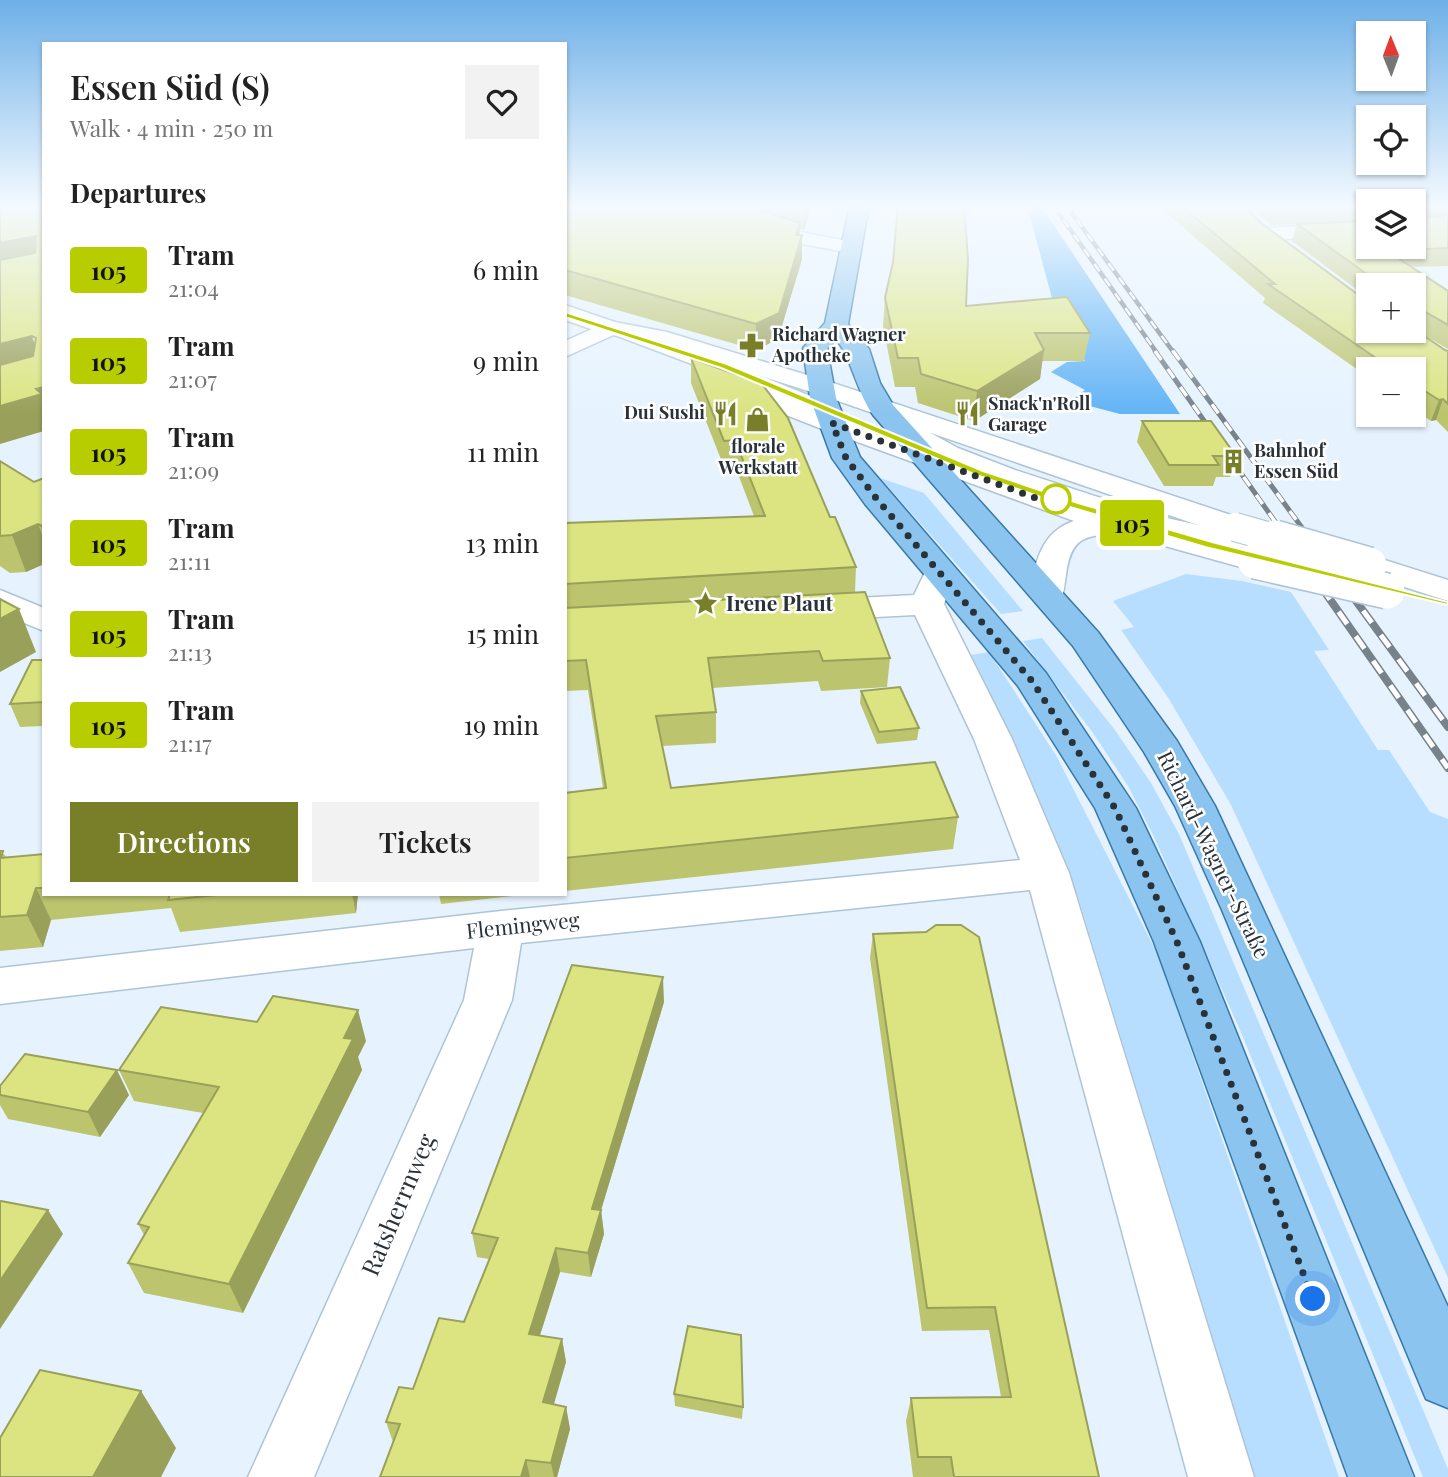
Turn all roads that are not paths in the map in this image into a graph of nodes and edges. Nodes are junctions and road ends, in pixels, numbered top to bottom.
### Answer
1 (846, 274) edge
2 (567, 313) edge
3 (836, 325) junction
4 (610, 328) junction
5 (815, 348) junction
6 (567, 349) edge
7 (738, 360) junction
8 (821, 387) junction
9 (882, 409) junction
10 (832, 423) junction
11 (928, 458) junction
12 (1117, 524) junction
13 (1245, 544) junction
14 (1378, 578) junction
15 (934, 587) junction
16 (42, 589) edge
17 (1448, 591) edge
18 (1047, 594) junction
19 (1448, 601) edge
20 (3, 604) edge
21 (780, 613) edge
22 (42, 620) edge
23 (1047, 873) junction
24 (500, 928) junction
25 (0, 986) edge
26 (1448, 1377) edge
27 (281, 1477) edge
28 (1221, 1477) edge
29 (1381, 1477) edge

1 - 3 main road
2 - 4 street
3 - 5 main road
3 - 9 main road, Richard-Wagner-Straße
4 - 6 street
4 - 7 street
4 - 10 street
5 - 7 street
5 - 8 main road
7 - 8 street
8 - 9 street
8 - 10 main road
9 - 11 main road, Richard-Wagner-Straße
9 - 13 street
10 - 11 street
10 - 15 main road
11 - 12 street
11 - 18 main road, Richard-Wagner-Straße
12 - 13 street
12 - 18 street
13 - 14 street, bridge
14 - 17 street
14 - 19 street
15 - 21 street
15 - 23 street
15 - 29 main road
16 - 20 street
18 - 26 main road, Richard-Wagner-Straße
20 - 22 street
23 - 24 street, Flemingweg
23 - 28 street
24 - 25 street, Flemingweg
24 - 27 street, Ratsherrnweg

